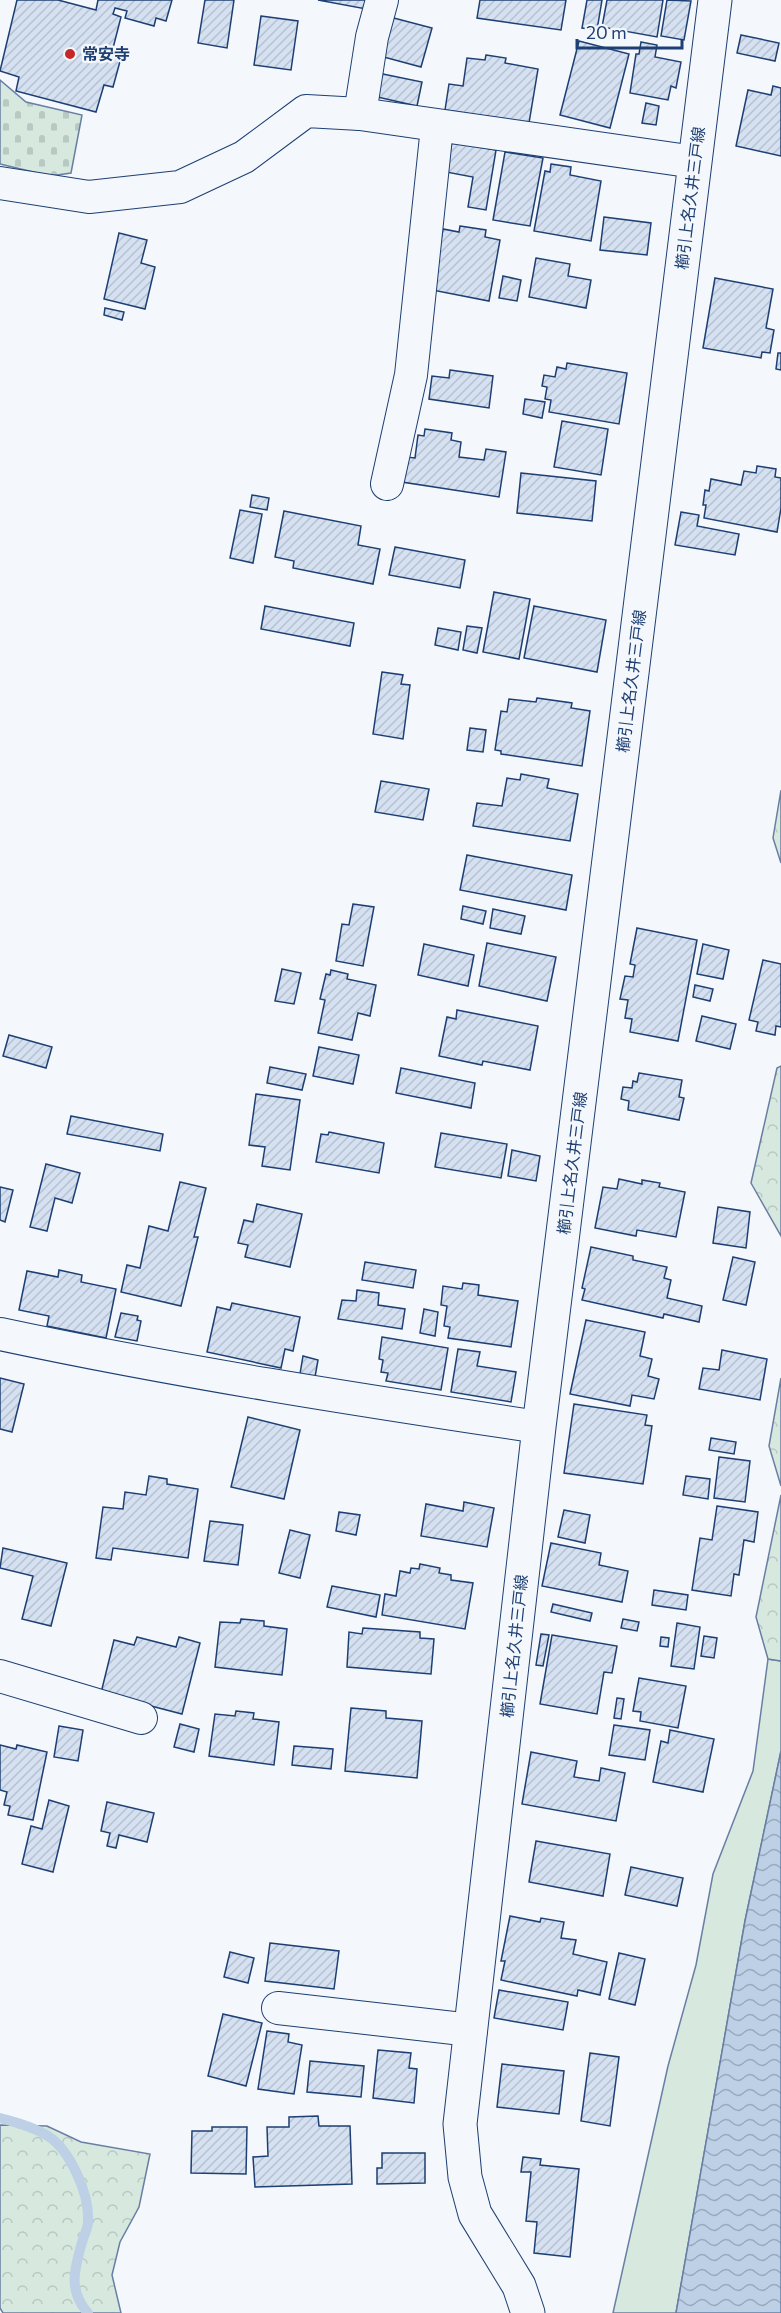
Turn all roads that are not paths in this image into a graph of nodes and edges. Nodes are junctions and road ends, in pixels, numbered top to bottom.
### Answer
1 (382, 0) edge
2 (715, 0) edge
3 (360, 114) junction
4 (437, 127) junction
5 (695, 162) junction
6 (0, 183) edge
7 (387, 484) dead end
8 (0, 1334) edge
9 (539, 1426) junction
10 (0, 1676) edge
11 (141, 1718) dead end
12 (278, 2008) dead end
13 (471, 2030) junction
14 (528, 2313) edge

1 - 3 street
2 - 5 main road, 櫛引上名久井三戸線
3 - 4 street
3 - 6 street
4 - 5 street
4 - 7 street
5 - 9 main road, 櫛引上名久井三戸線
8 - 9 street
9 - 13 main road, 櫛引上名久井三戸線
10 - 11 street
12 - 13 street
13 - 14 main road, 櫛引上名久井三戸線

